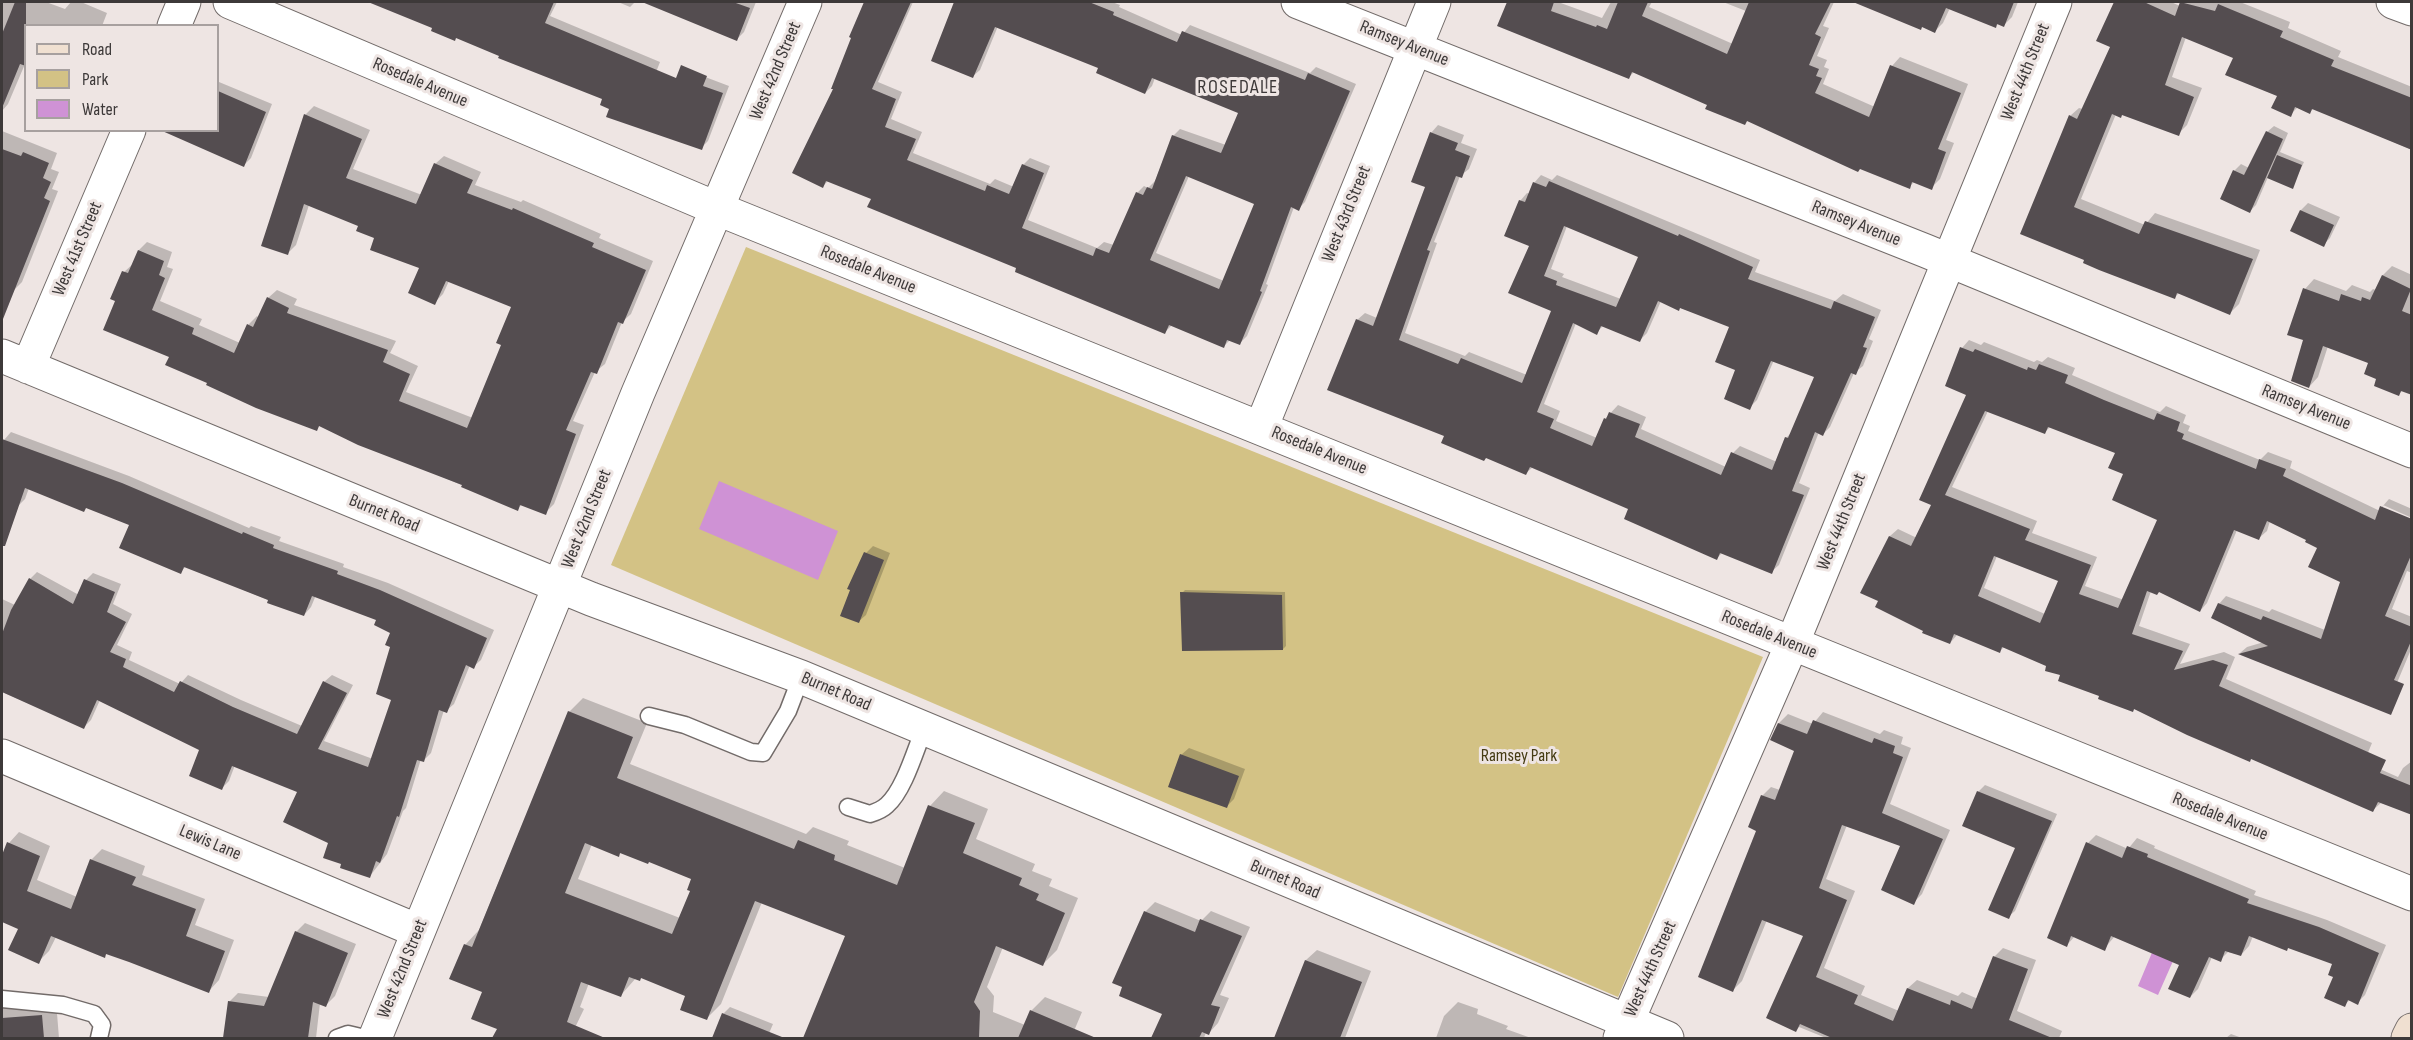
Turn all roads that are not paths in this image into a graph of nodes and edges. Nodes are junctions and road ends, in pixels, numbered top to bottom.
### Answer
1 (184, 2) edge
2 (230, 2) edge
3 (805, 2) edge
4 (1298, 2) edge
5 (1434, 2) edge
6 (2055, 2) edge
7 (2393, 2) edge
8 (2412, 9) edge
9 (175, 24) edge
10 (1414, 48) junction
11 (128, 132) edge
12 (718, 209) junction
13 (1950, 262) junction
14 (15, 361) edge
15 (1261, 428) junction
16 (2412, 451) edge
17 (560, 586) junction
18 (1792, 644) junction
19 (801, 677) junction
20 (649, 716) dead end
21 (924, 729) junction
22 (2, 756) edge
23 (848, 807) dead end
24 (2412, 894) edge
25 (418, 931) junction
26 (2, 999) edge
27 (2412, 1029) edge
28 (1624, 1031) edge
29 (99, 1038) edge
30 (337, 1038) edge
31 (365, 1038) edge
32 (375, 1038) edge
33 (1667, 1038) edge
34 (2408, 1038) edge

1 - 9 street
2 - 12 street, Rosedale Avenue
3 - 12 street, West 42nd Street
4 - 10 street, Ramsey Avenue
5 - 10 street, West 43rd Street
6 - 13 street, West 44th Street
7 - 8 street
10 - 13 street, Ramsey Avenue
10 - 15 street, West 43rd Street
11 - 14 street, West 41st Street
12 - 15 street, Rosedale Avenue
12 - 17 street, West 42nd Street
13 - 16 street, Ramsey Avenue
13 - 18 street, West 44th Street
14 - 17 street, Burnet Road
15 - 18 street, Rosedale Avenue
17 - 19 street, Burnet Road
17 - 25 street, West 42nd Street
18 - 24 street, Rosedale Avenue
18 - 28 street, West 44th Street
19 - 20 lane
19 - 21 street, Burnet Road
21 - 23 lane
21 - 28 street, Burnet Road
22 - 25 street, Lewis Lane
25 - 32 street, West 42nd Street
26 - 29 lane
27 - 34 main road
28 - 33 street, Burnet Road
30 - 31 lane

